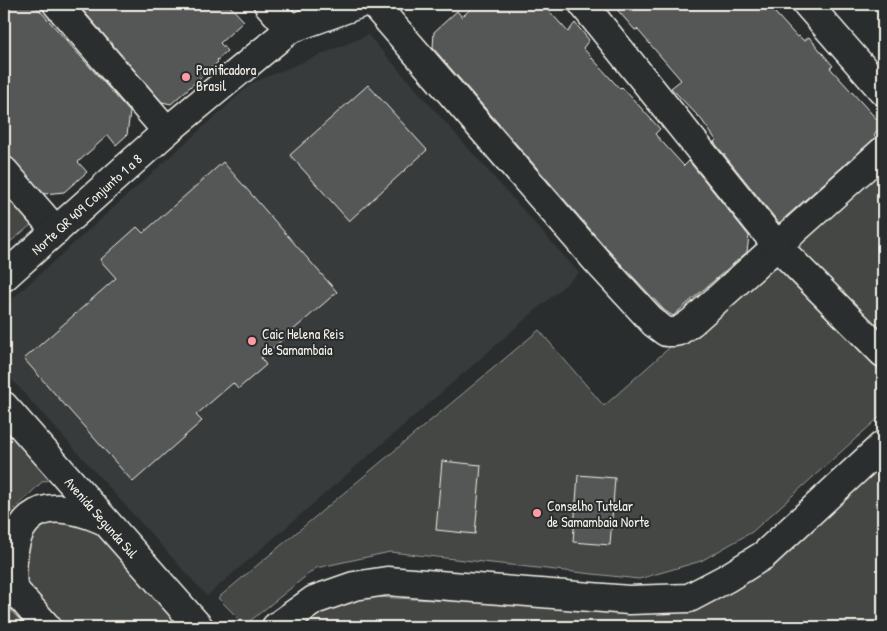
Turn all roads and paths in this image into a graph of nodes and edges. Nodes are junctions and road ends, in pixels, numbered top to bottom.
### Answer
1 (57, 4) edge
2 (268, 4) edge
3 (359, 4) edge
4 (374, 4) edge
5 (584, 4) edge
6 (807, 4) edge
7 (290, 29) junction
8 (883, 90) edge
9 (168, 131) junction
10 (883, 151) edge
11 (4, 171) edge
12 (56, 230) junction
13 (778, 247) junction
14 (4, 277) edge
15 (883, 353) edge
16 (4, 406) edge
17 (883, 445) edge
18 (104, 521) junction
19 (8, 583) edge
20 (48, 627) edge
21 (199, 627) edge
22 (276, 627) edge

1 - 9 street
2 - 7 street
3 - 7 street, Norte QR 409 Conjunto 1 a 8
4 - 13 street
5 - 13 street
6 - 8 street
7 - 9 street, Norte QR 409 Conjunto 1 a 8
9 - 12 street, Norte QR 409 Conjunto 1 a 8
10 - 13 street
11 - 12 street
12 - 14 street, Norte QR 409 Conjunto 1 a 8
13 - 15 street
16 - 18 street, Avenida Segunda Sul
17 - 22 street
18 - 19 street
18 - 21 street, Avenida Segunda Sul
19 - 20 street

